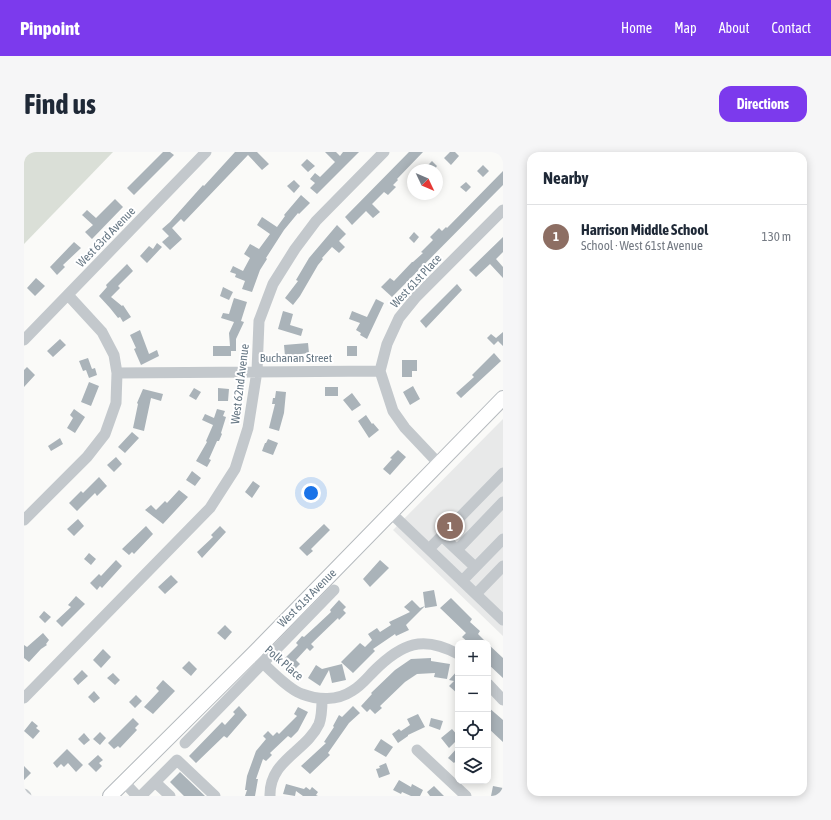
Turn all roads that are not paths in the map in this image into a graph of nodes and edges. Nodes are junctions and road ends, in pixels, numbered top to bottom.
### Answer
1 (206, 152) edge
2 (384, 152) edge
3 (503, 210) edge
4 (68, 295) junction
5 (24, 340) edge
6 (256, 371) junction
7 (380, 371) junction
8 (117, 373) junction
9 (503, 398) edge
10 (439, 464) junction
11 (502, 478) edge
12 (503, 502) edge
13 (391, 513) junction
14 (24, 520) edge
15 (442, 536) junction
16 (503, 539) edge
17 (429, 549) junction
18 (457, 550) junction
19 (503, 566) edge
20 (475, 567) junction
21 (462, 581) junction
22 (334, 590) dead end
23 (476, 594) junction
24 (503, 620) edge
25 (455, 653) edge
26 (258, 658) junction
27 (491, 687) edge
28 (24, 698) edge
29 (322, 699) junction
30 (503, 700) edge
31 (185, 743) dead end
32 (417, 750) dead end
33 (124, 782) junction
34 (155, 782) junction
35 (110, 796) edge
36 (137, 796) edge
37 (141, 796) edge
38 (170, 796) edge
39 (215, 796) edge
40 (270, 796) edge
41 (466, 796) edge

1 - 4 street, West 63rd Avenue
2 - 6 street, West 62nd Avenue
3 - 7 street, West 61st Place
4 - 5 street, West 63rd Avenue
4 - 8 street
6 - 7 street, Buchanan Street
6 - 8 street, Buchanan Street
6 - 28 street, West 62nd Avenue
7 - 10 street
8 - 14 street
9 - 10 main road, West 61st Avenue
10 - 13 main road, West 61st Avenue
11 - 15 street
12 - 18 street
13 - 17 street
13 - 26 main road, West 61st Avenue
15 - 17 street
15 - 18 street
16 - 20 street
17 - 21 street
18 - 20 street
19 - 23 street
20 - 21 street
21 - 23 street
22 - 26 street
23 - 24 street
25 - 29 street
26 - 29 street, Polk Place
26 - 31 street
26 - 33 main road, West 61st Avenue
27 - 30 street
29 - 40 street
32 - 41 street
33 - 35 main road, West 61st Avenue
33 - 36 street
34 - 37 street
34 - 38 street
34 - 39 street

